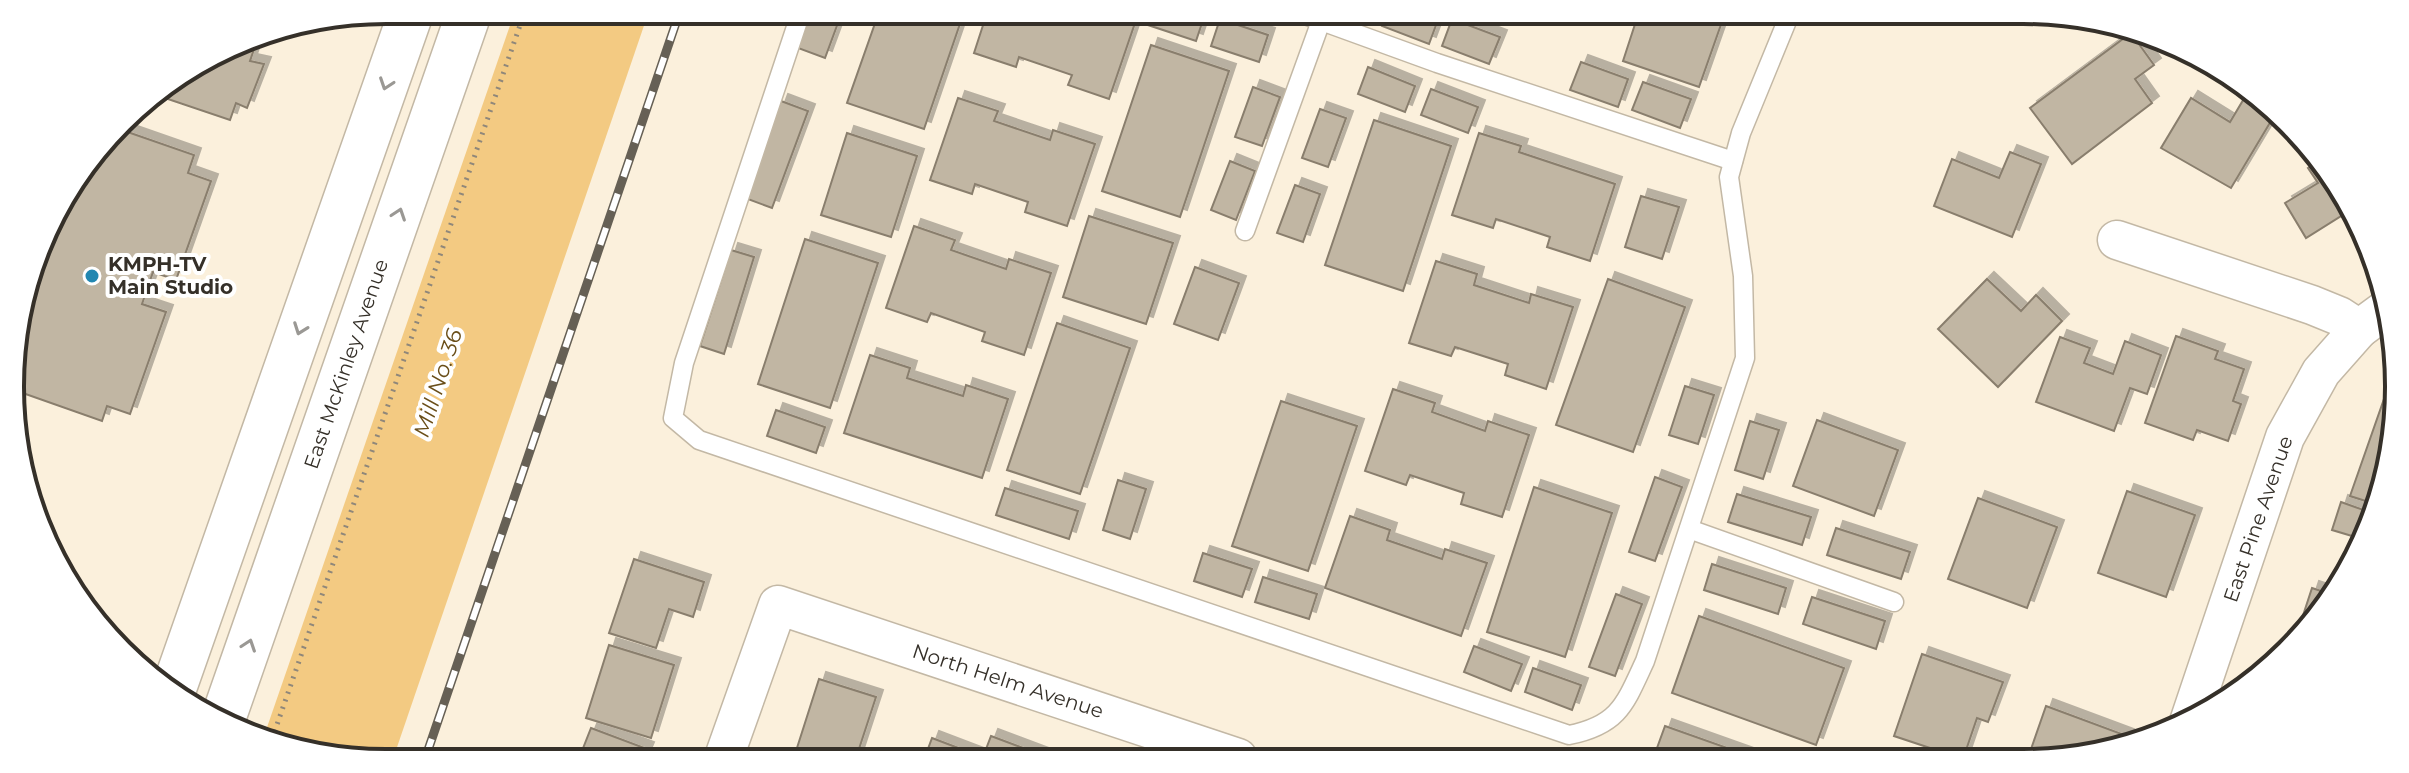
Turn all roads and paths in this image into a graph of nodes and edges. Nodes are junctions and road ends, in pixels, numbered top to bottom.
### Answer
1 (407, 24) edge
2 (465, 24) edge
3 (520, 24) edge
4 (797, 24) edge
5 (1320, 24) edge
6 (1329, 24) edge
7 (1786, 24) edge
8 (1733, 161) junction
9 (1245, 231) dead end
10 (2117, 240) dead end
11 (2374, 318) edge
12 (1689, 529) junction
13 (1894, 602) dead end
14 (176, 682) edge
15 (2195, 705) edge
16 (226, 712) edge
17 (275, 731) edge
18 (1140, 742) edge
19 (727, 749) edge
20 (1183, 749) edge

1 -> 14 main road
16 -> 2 main road, East McKinley Avenue
3 - 17 path
4 - 12 lane
5 - 9 lane
6 - 8 lane
7 - 8 lane
8 - 12 lane
10 - 11 street, East Pine Avenue
11 - 15 street, East Pine Avenue
12 - 13 lane
18 - 19 street, North Helm Avenue
18 - 20 street, North Helm Avenue

